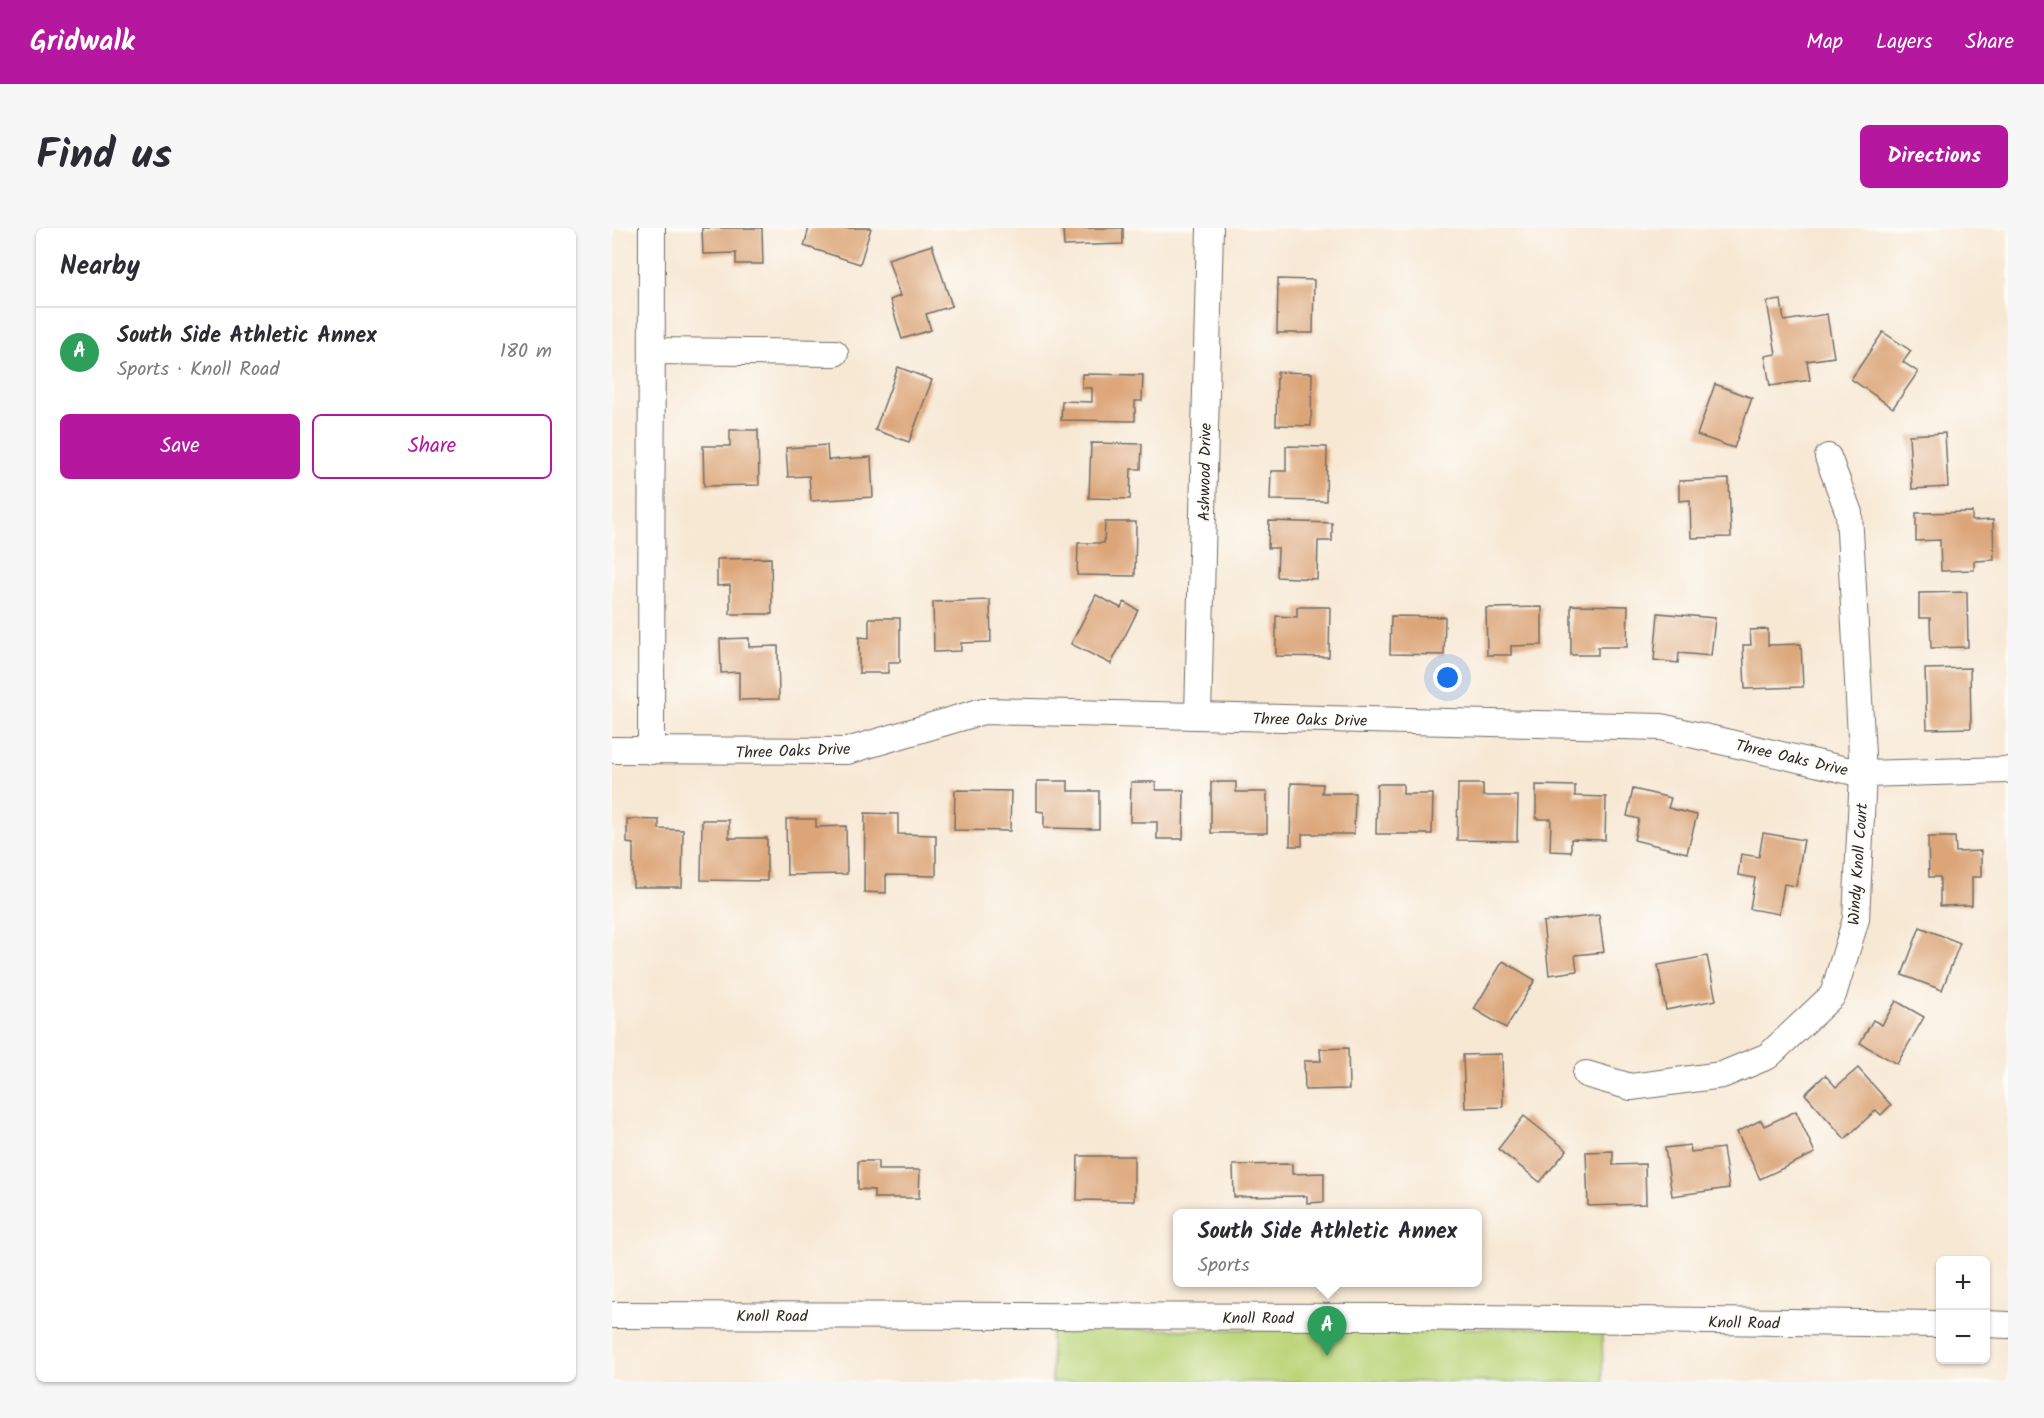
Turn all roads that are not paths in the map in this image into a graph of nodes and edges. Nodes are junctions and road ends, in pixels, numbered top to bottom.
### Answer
1 (652, 228) edge
2 (1210, 228) edge
3 (652, 351) junction
4 (835, 353) dead end
5 (1828, 457) dead end
6 (1198, 716) junction
7 (612, 750) edge
8 (651, 751) junction
9 (2008, 770) edge
10 (1863, 774) junction
11 (1586, 1074) dead end
12 (612, 1315) edge
13 (1936, 1324) edge
14 (1990, 1324) edge
15 (2008, 1325) edge

1 - 3 street
2 - 6 street, Ashwood Drive
3 - 4 street
3 - 8 street
5 - 10 street, Windy Knoll Court
6 - 8 street, Three Oaks Drive
6 - 10 street, Three Oaks Drive
7 - 8 street, Three Oaks Drive
9 - 10 street, Three Oaks Drive
10 - 11 street, Windy Knoll Court
12 - 13 street, Knoll Road
14 - 15 street

